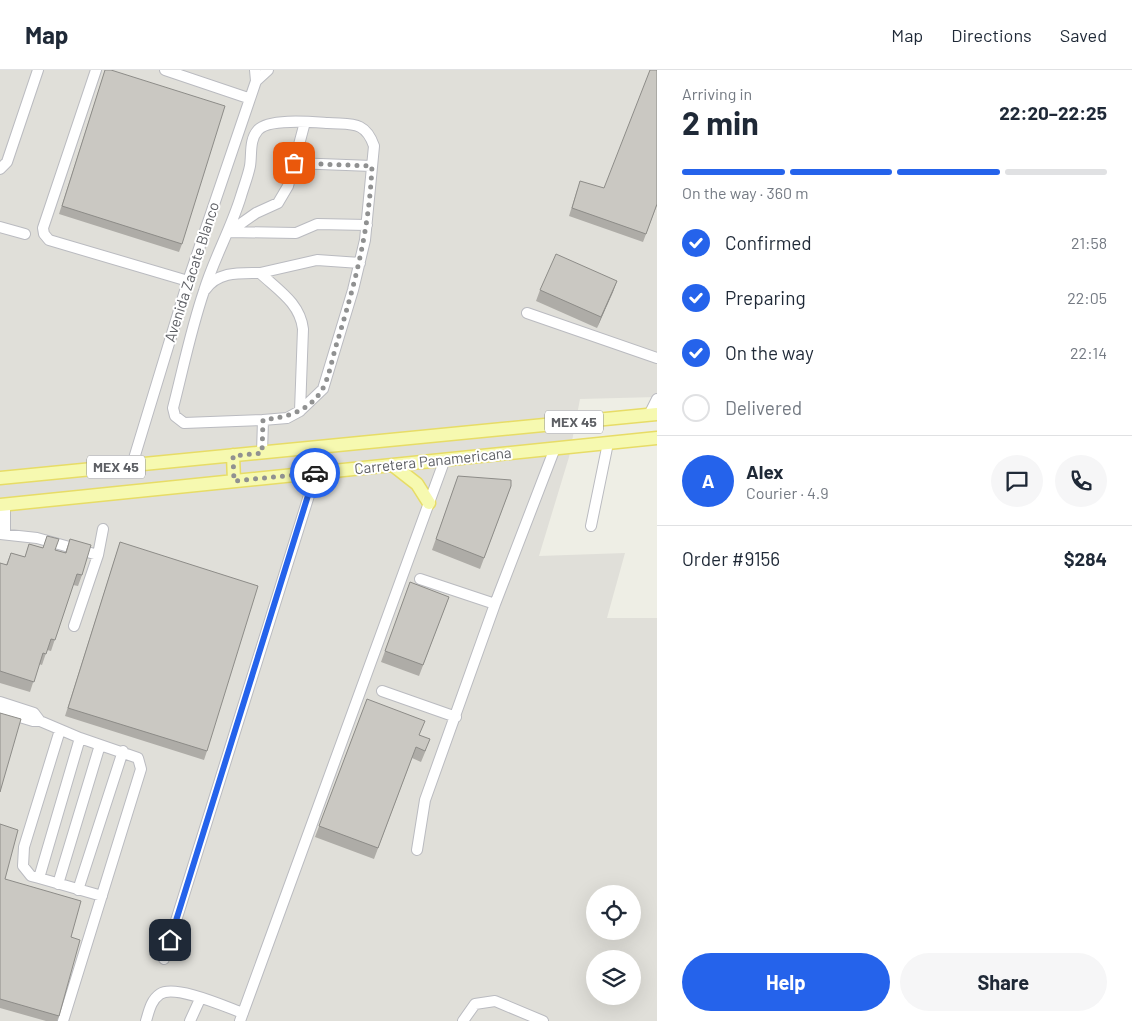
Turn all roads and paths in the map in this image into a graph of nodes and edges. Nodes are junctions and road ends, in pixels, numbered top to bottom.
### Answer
1 (38, 70) edge
2 (96, 70) edge
3 (165, 70) edge
4 (255, 70) edge
5 (265, 71) edge
6 (256, 81) junction
7 (248, 98) junction
8 (305, 122) junction
9 (294, 163) junction
10 (372, 166) junction
11 (0, 169) edge
12 (367, 224) junction
13 (0, 227) edge
14 (229, 232) junction
15 (25, 234) dead end
16 (360, 263) junction
17 (260, 273) junction
18 (188, 281) junction
19 (203, 292) junction
20 (526, 312) dead end
21 (657, 358) edge
22 (657, 399) edge
23 (300, 411) junction
24 (653, 415) edge
25 (263, 420) junction
26 (657, 438) edge
27 (608, 443) junction
28 (555, 448) junction
29 (262, 453) junction
30 (233, 456) junction
31 (445, 459) junction
32 (132, 465) junction
33 (394, 466) junction
34 (316, 473) junction
35 (0, 478) edge
36 (234, 481) junction
37 (429, 503) junction
38 (3, 505) edge
39 (591, 526) dead end
40 (103, 530) dead end
41 (2, 534) edge
42 (98, 555) junction
43 (420, 579) dead end
44 (495, 604) junction
45 (74, 626) dead end
46 (382, 691) dead end
47 (0, 702) edge
48 (0, 710) edge
49 (456, 717) junction
50 (40, 721) junction
51 (60, 730) junction
52 (80, 738) junction
53 (100, 745) junction
54 (123, 752) junction
55 (417, 850) dead end
56 (38, 878) junction
57 (58, 884) junction
58 (78, 890) junction
59 (102, 896) junction
60 (164, 959) dead end
61 (200, 998) junction
62 (241, 1017) edge
63 (63, 1021) edge
64 (146, 1021) edge
65 (190, 1021) edge
66 (463, 1021) edge
67 (543, 1021) edge

1 - 11 street
2 - 18 street
3 - 7 street
4 - 6 street
5 - 6 street, Avenida Zacate Blanco
6 - 7 street, Avenida Zacate Blanco
7 - 18 street, Avenida Zacate Blanco
8 - 9 street
8 - 10 street
8 - 14 street
9 - 10 street
9 - 14 street
10 - 12 street
12 - 14 street
12 - 16 street
13 - 15 street
14 - 19 street
16 - 17 street
16 - 23 street
17 - 19 street
17 - 23 street
18 - 32 street, Avenida Zacate Blanco
19 - 25 street
20 - 21 street
22 - 24 street
23 - 25 street
24 - 29 main road, Carretera Panamericana / MEX 45
25 - 29 street
26 - 27 main road, Carretera Panamericana / MEX 45
27 - 28 main road, Carretera Panamericana / MEX 45
27 - 39 street
28 - 31 main road, Carretera Panamericana / MEX 45
28 - 44 street
29 - 30 main road, Carretera Panamericana / MEX 45
30 - 32 main road, Carretera Panamericana / MEX 45
30 - 36 main road
31 - 33 main road, Carretera Panamericana / MEX 45
31 - 37 street
32 - 35 main road, Carretera Panamericana / MEX 45
33 - 34 main road, Carretera Panamericana / MEX 45
33 - 37 main road
34 - 36 main road, Carretera Panamericana / MEX 45
34 - 60 street
36 - 38 main road, Carretera Panamericana / MEX 45
37 - 62 street
38 - 41 street
40 - 42 street
41 - 42 street
42 - 45 street
43 - 44 street
44 - 49 street
46 - 49 street
47 - 50 street
48 - 50 street
49 - 55 street
50 - 51 street
51 - 52 street
51 - 56 street
52 - 53 street
52 - 56 street
53 - 54 street
53 - 57 street
54 - 58 street
54 - 59 street
56 - 57 street
57 - 58 street
58 - 59 street
59 - 63 street
61 - 62 street
61 - 64 street
61 - 65 street
66 - 67 street

